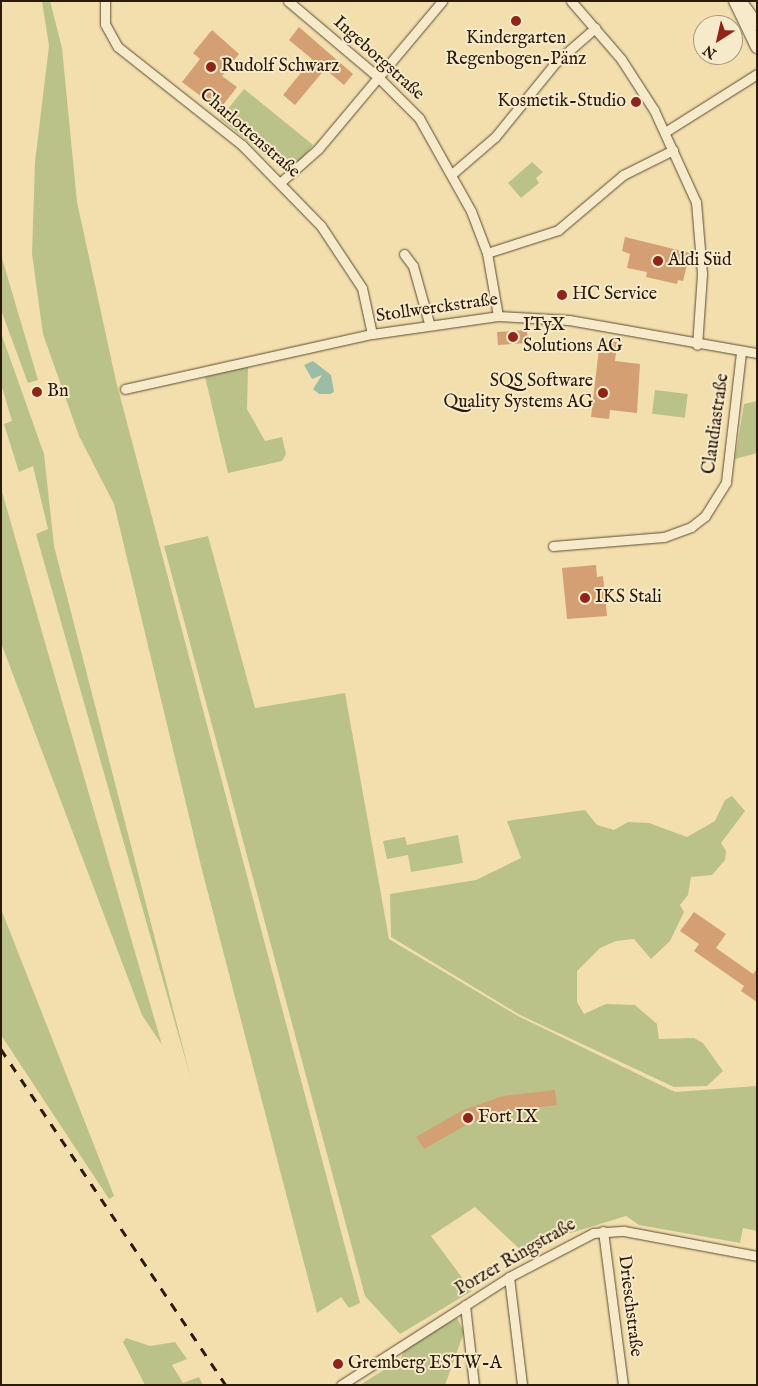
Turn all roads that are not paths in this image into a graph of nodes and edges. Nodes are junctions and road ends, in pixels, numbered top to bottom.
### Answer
1 (104, 1) edge
2 (442, 1) edge
3 (572, 1) edge
4 (734, 1) edge
5 (740, 1) edge
6 (294, 3) edge
7 (757, 24) edge
8 (595, 28) junction
9 (757, 47) edge
10 (757, 74) edge
11 (379, 78) junction
12 (664, 132) junction
13 (673, 150) junction
14 (453, 173) junction
15 (282, 180) junction
16 (487, 253) junction
17 (404, 254) dead end
18 (498, 316) junction
19 (429, 323) junction
20 (372, 334) junction
21 (697, 346) junction
22 (741, 352) junction
23 (757, 353) edge
24 (125, 389) dead end
25 (553, 546) dead end
26 (603, 1231) junction
27 (757, 1256) edge
28 (509, 1277) junction
29 (465, 1305) junction
30 (341, 1385) edge
31 (474, 1385) edge
32 (522, 1385) edge
33 (623, 1385) edge

1 - 15 street, Charlottenstraße
2 - 11 street
3 - 8 street
4 - 9 main road
5 - 7 main road
6 - 11 street, Ingeborgstraße
8 - 12 street
8 - 14 street
10 - 12 street
11 - 14 street, Ingeborgstraße
11 - 15 street
12 - 13 street
13 - 16 street
13 - 21 street
14 - 16 street, Ingeborgstraße
15 - 20 street, Charlottenstraße
16 - 18 street, Ingeborgstraße
17 - 19 street
18 - 19 street, Stollwerckstraße
18 - 21 street, Stollwerckstraße
19 - 20 street, Stollwerckstraße
20 - 24 street, Stollwerckstraße
21 - 22 street, Stollwerckstraße
22 - 23 street, Stollwerckstraße
22 - 25 street, Claudiastraße
26 - 27 street, Porzer Ringstraße
26 - 28 street, Porzer Ringstraße
26 - 33 street, Drieschstraße
28 - 29 street, Porzer Ringstraße
28 - 32 street
29 - 30 street, Porzer Ringstraße
29 - 31 street

